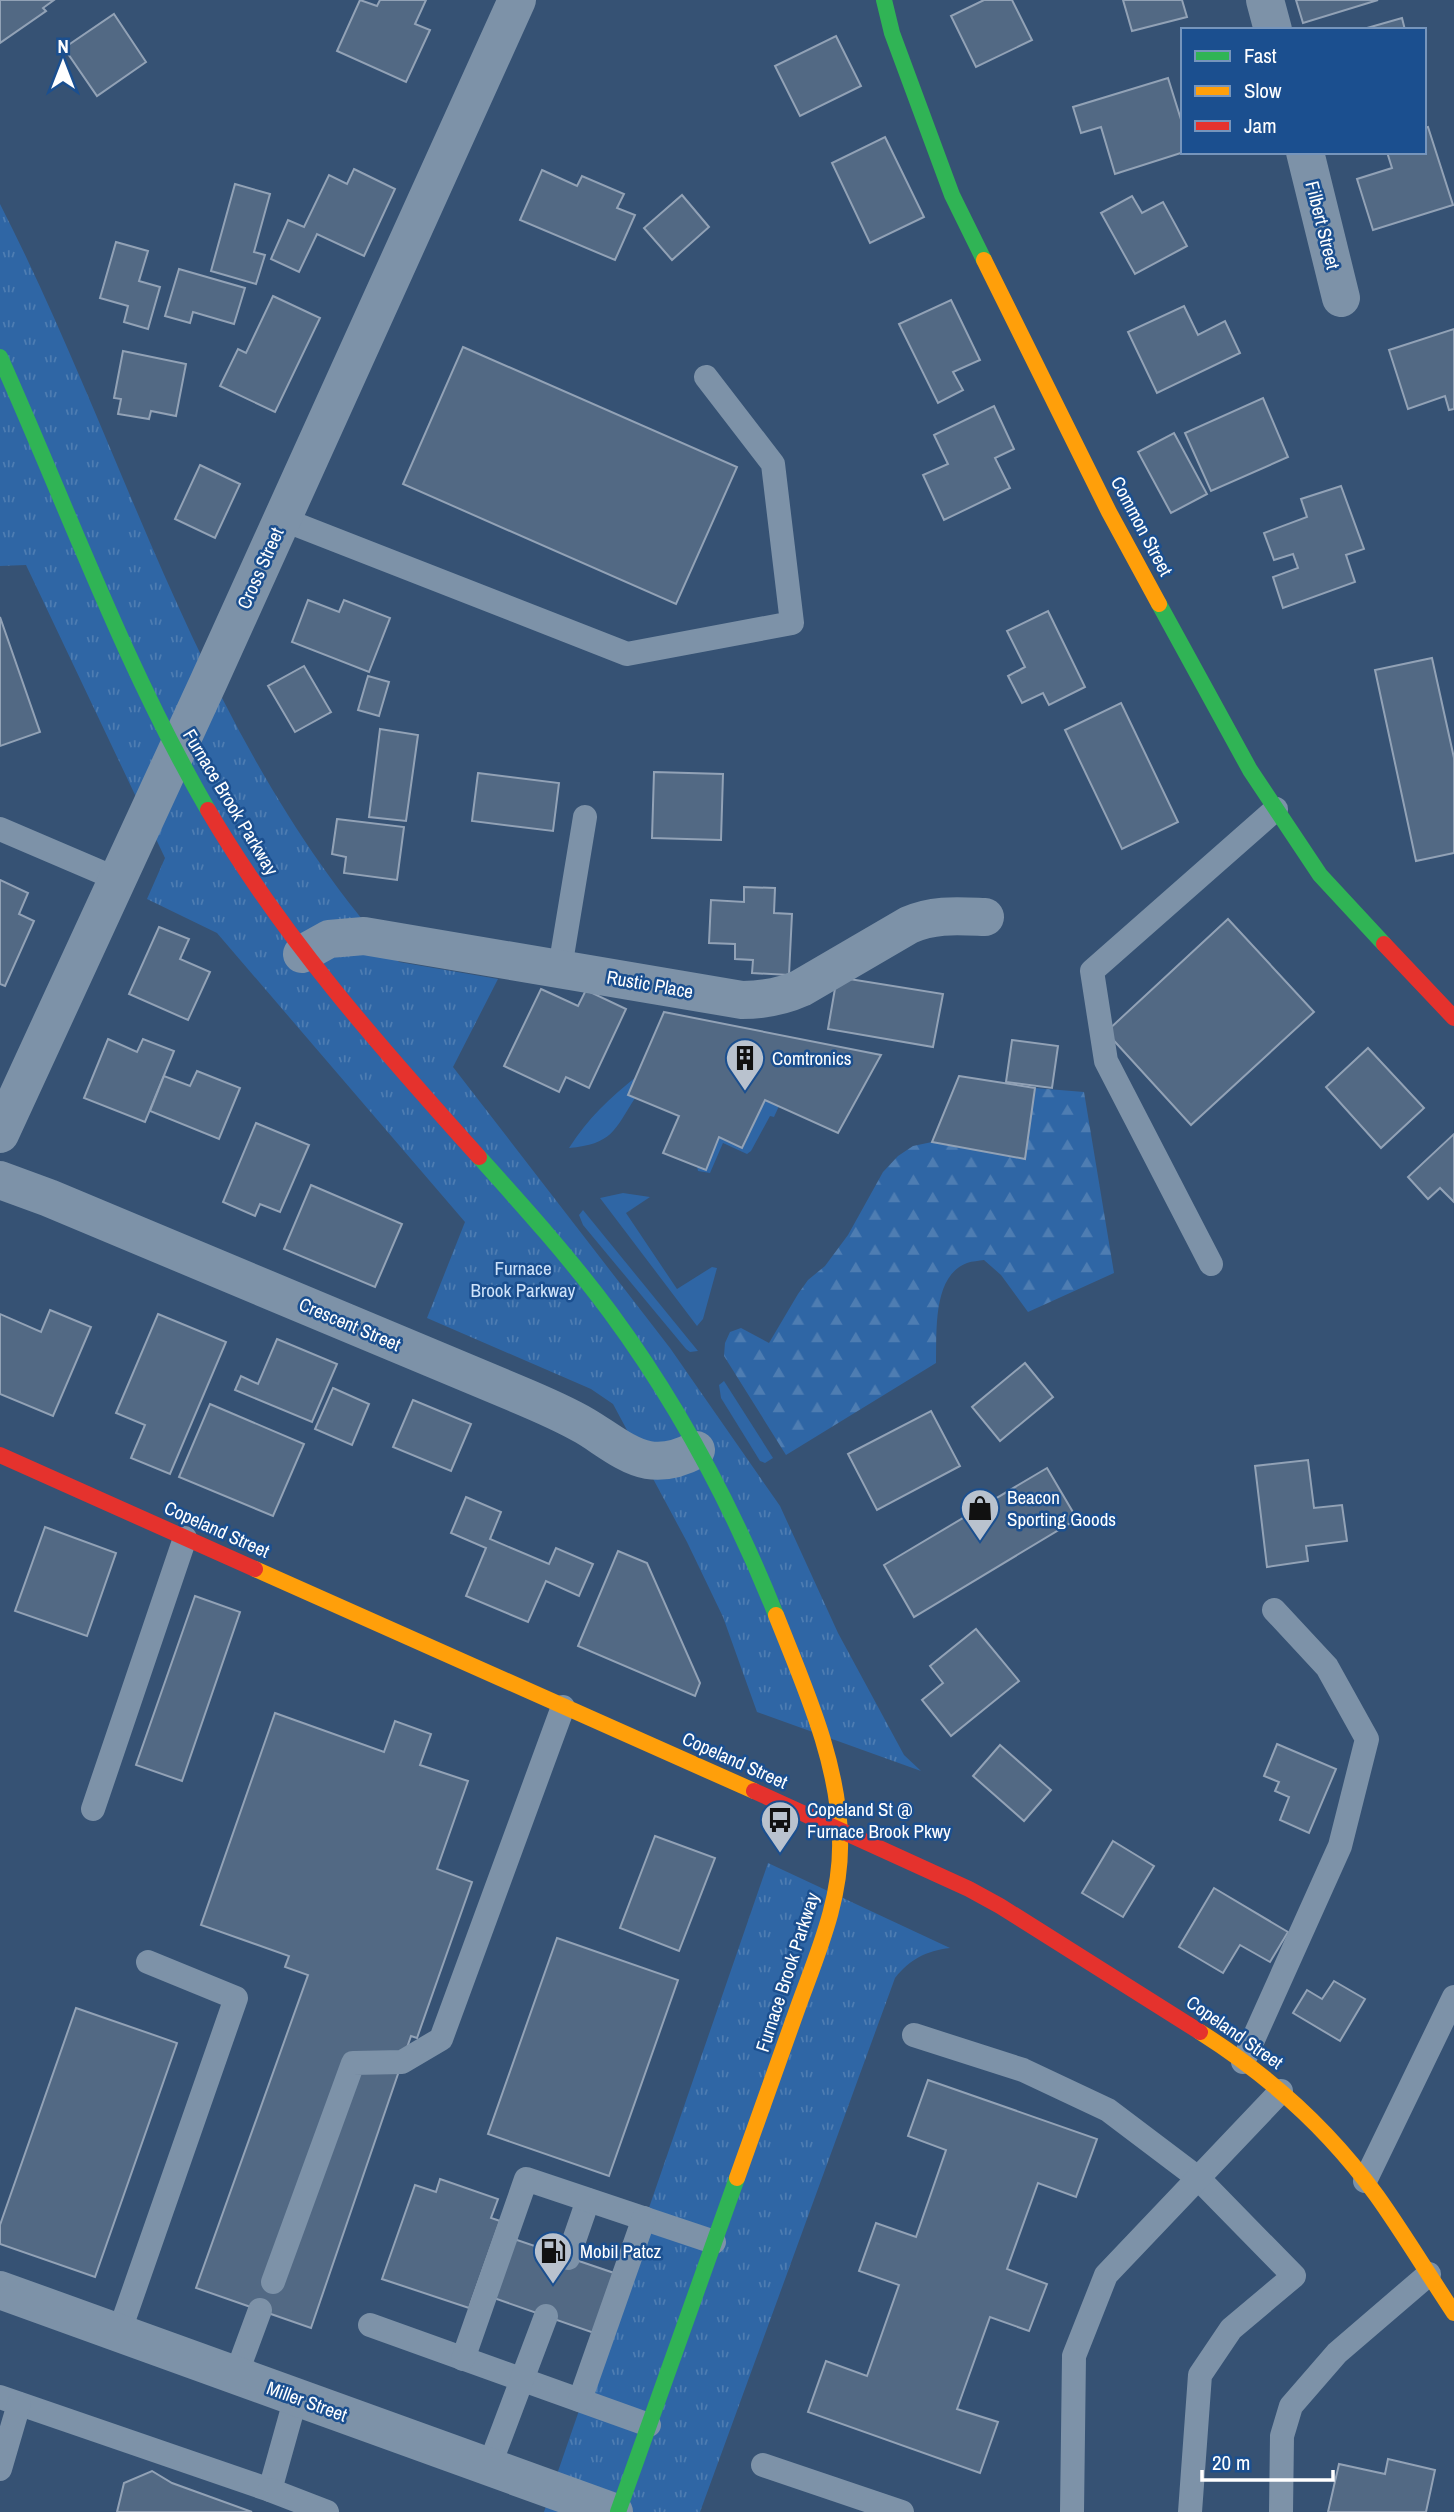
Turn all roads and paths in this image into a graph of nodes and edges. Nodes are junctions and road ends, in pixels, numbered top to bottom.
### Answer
1 (517, 0) edge
2 (884, 0) edge
3 (1265, 0) edge
4 (1272, 28) edge
5 (1305, 154) edge
6 (1341, 298) dead end
7 (0, 356) edge
8 (706, 377) dead end
9 (282, 519) junction
10 (175, 751) junction
11 (1276, 809) junction
12 (585, 817) dead end
13 (0, 829) edge
14 (117, 879) junction
15 (985, 917) dead end
16 (302, 954) junction
17 (560, 968) junction
18 (1454, 1018) edge
19 (0, 1134) edge
20 (0, 1180) edge
21 (1211, 1264) dead end
22 (696, 1450) junction
23 (0, 1455) edge
24 (185, 1538) junction
25 (1274, 1610) dead end
26 (564, 1707) junction
27 (93, 1809) dead end
28 (841, 1830) junction
29 (148, 1962) dead end
30 (1454, 1997) edge
31 (914, 2035) dead end
32 (1243, 2062) junction
33 (1281, 2091) junction
34 (1198, 2178) junction
35 (1365, 2181) junction
36 (588, 2200) junction
37 (644, 2218) junction
38 (715, 2242) junction
39 (568, 2258) dead end
40 (1429, 2274) junction
41 (273, 2282) dead end
42 (0, 2290) edge
43 (260, 2310) dead end
44 (1454, 2313) edge
45 (546, 2316) dead end
46 (370, 2325) dead end
47 (120, 2333) junction
48 (463, 2359) junction
49 (236, 2375) junction
50 (523, 2380) junction
51 (296, 2397) junction
52 (9, 2400) edge
53 (580, 2400) junction
54 (649, 2425) junction
55 (763, 2465) dead end
56 (489, 2467) junction
57 (0, 2469) edge
58 (270, 2490) junction
59 (327, 2512) edge
60 (616, 2512) edge
61 (902, 2512) edge
62 (1072, 2512) edge
63 (1189, 2512) edge
64 (1281, 2512) edge

1 - 9 street, Cross Street
2 - 11 main road, Common Street
3 - 4 street
5 - 6 street, Filbert Street
7 - 10 main road, Furnace Brook Parkway
8 - 9 lane
9 - 10 street, Cross Street
10 - 14 street, Cross Street
10 - 16 main road, Furnace Brook Parkway
11 - 18 main road, Common Street
11 - 21 lane
12 - 17 lane
13 - 14 lane
14 - 19 street, Cross Street
15 - 17 street, Rustic Place
16 - 17 street, Rustic Place
16 - 22 main road, Furnace Brook Parkway
20 - 22 street, Crescent Street
22 - 28 main road, Furnace Brook Parkway
23 - 24 main road, Copeland Street
24 - 26 main road, Copeland Street
24 - 27 lane
25 - 32 lane
26 - 28 main road, Copeland Street
26 - 41 lane
28 - 32 main road, Copeland Street
28 - 38 main road, Furnace Brook Parkway
29 - 47 lane
30 - 35 lane
31 - 34 lane
32 - 33 main road, Copeland Street
33 - 34 lane
33 - 35 main road, Copeland Street
34 - 62 lane
34 - 63 lane
35 - 40 main road, Copeland Street
36 - 37 lane
36 - 39 lane
36 - 48 lane
37 - 38 lane
37 - 53 lane
38 - 54 main road, Furnace Brook Parkway
40 - 44 main road, Copeland Street
40 - 64 lane
42 - 47 street, Miller Street
43 - 49 lane
45 - 50 lane
46 - 48 lane
47 - 49 street, Miller Street
48 - 50 lane
49 - 51 street, Miller Street
50 - 53 lane
50 - 56 lane
51 - 56 street, Miller Street
51 - 58 lane
52 - 57 lane
52 - 58 lane
53 - 54 lane
54 - 60 main road, Furnace Brook Parkway
55 - 61 lane
56 - 60 street, Miller Street
58 - 59 lane

